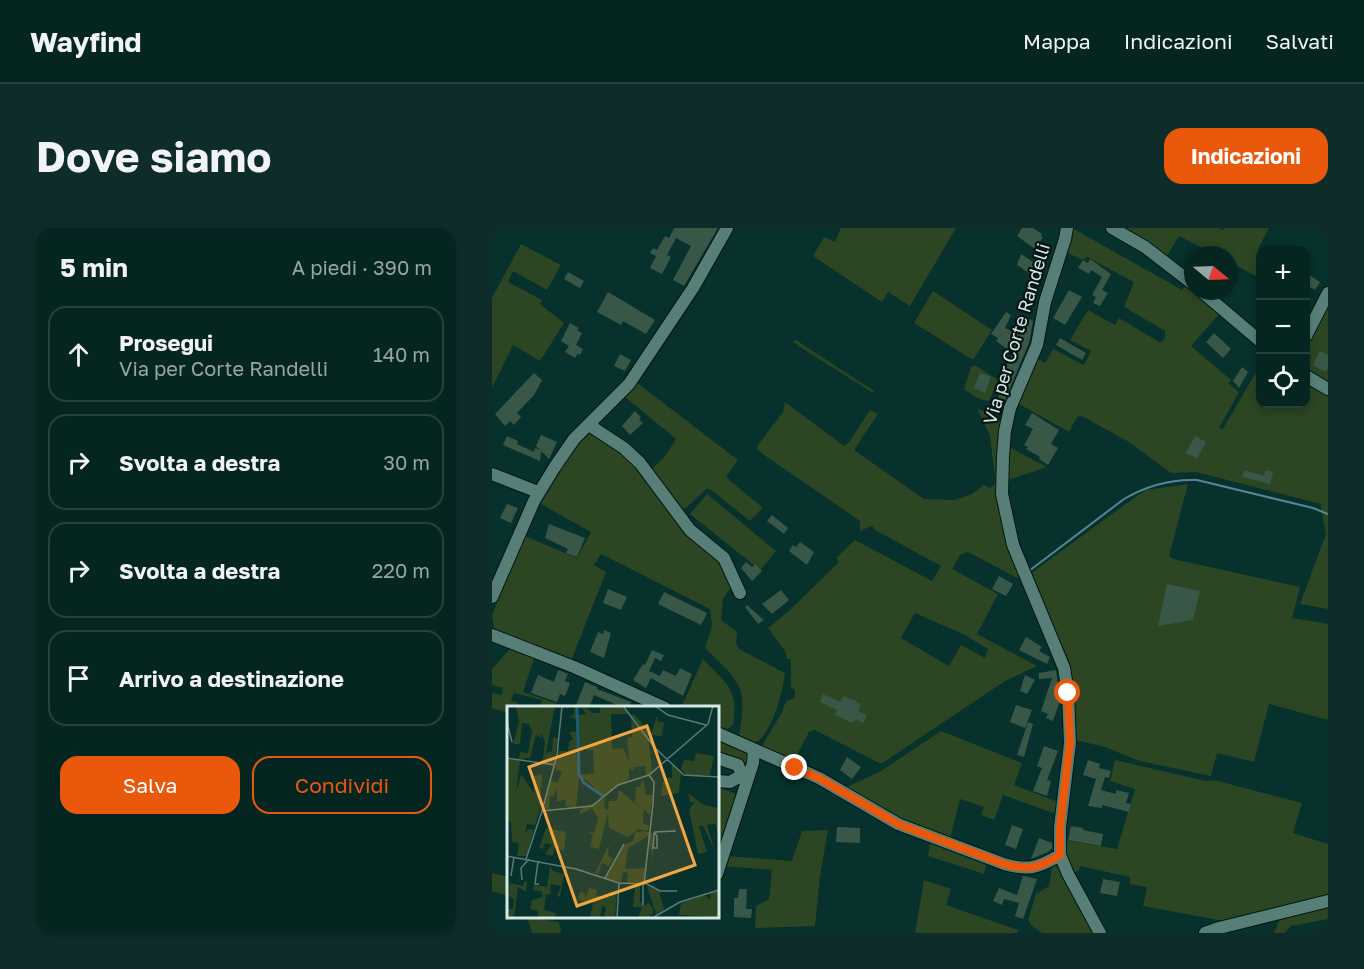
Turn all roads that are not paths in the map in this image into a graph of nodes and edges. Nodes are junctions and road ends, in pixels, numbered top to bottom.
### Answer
1 (727, 228) edge
2 (1067, 228) edge
3 (1112, 228) edge
4 (1184, 277) edge
5 (1328, 293) edge
6 (1212, 300) edge
7 (1310, 327) edge
8 (1256, 338) edge
9 (1310, 378) edge
10 (1328, 389) edge
11 (589, 425) junction
12 (492, 474) edge
13 (538, 492) junction
14 (740, 593) dead end
15 (492, 597) edge
16 (492, 635) edge
17 (660, 706) edge
18 (718, 733) edge
19 (754, 750) junction
20 (718, 758) edge
21 (746, 775) junction
22 (718, 781) edge
23 (1060, 855) junction
24 (718, 871) edge
25 (1328, 901) edge
26 (1100, 933) edge
27 (1205, 933) edge

1 - 11 street
2 - 23 street, Via per Corte Randelli
3 - 4 street
5 - 7 street
6 - 8 street
9 - 10 street
11 - 13 street
11 - 14 street
12 - 13 street
13 - 15 street
16 - 17 street
18 - 19 street
19 - 21 street
19 - 23 street
20 - 21 street
21 - 22 street
21 - 24 street
23 - 26 street, Via per Corte Randelli
25 - 27 street

